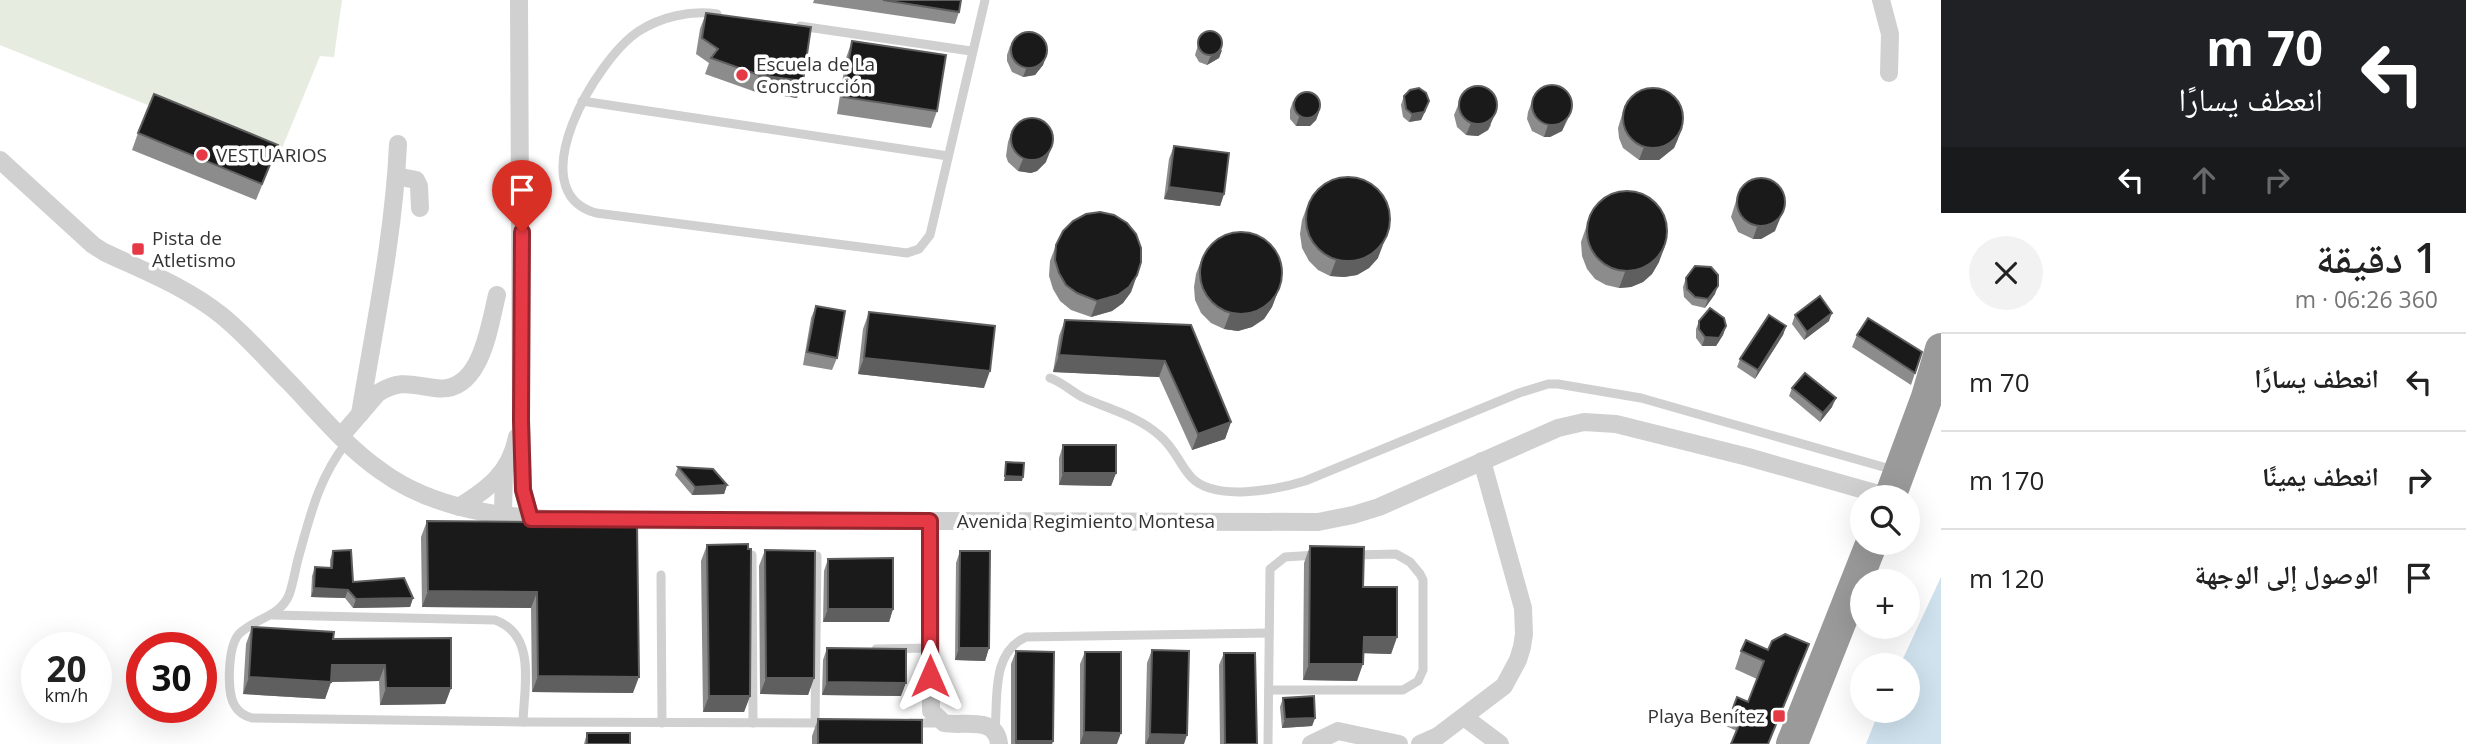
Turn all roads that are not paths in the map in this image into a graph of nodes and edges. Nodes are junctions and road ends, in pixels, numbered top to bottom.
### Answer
1 (519, 0) edge
2 (985, 0) edge
3 (1881, 0) edge
4 (722, 15) edge
5 (791, 25) edge
6 (971, 51) junction
7 (1889, 73) dead end
8 (582, 101) junction
9 (398, 144) dead end
10 (948, 156) junction
11 (0, 160) edge
12 (396, 176) junction
13 (419, 208) dead end
14 (497, 295) dead end
15 (1941, 349) edge
16 (1050, 378) dead end
17 (360, 414) junction
18 (521, 420) junction
19 (344, 439) junction
20 (1482, 461) junction
21 (504, 470) junction
22 (1875, 485) edge
23 (1882, 485) edge
24 (1894, 485) edge
25 (459, 507) junction
26 (503, 514) junction
27 (531, 519) junction
28 (930, 521) junction
29 (752, 555) edge
30 (1331, 555) edge
31 (1344, 555) edge
32 (1867, 555) edge
33 (817, 556) edge
34 (661, 575) dead end
35 (270, 615) junction
36 (1269, 633) junction
37 (930, 648) junction
38 (870, 649) edge
39 (1269, 690) junction
40 (1464, 717) junction
41 (523, 722) junction
42 (662, 723) junction
43 (753, 723) junction
44 (815, 723) junction
45 (841, 723) edge
46 (905, 723) edge
47 (944, 723) junction
48 (997, 737) edge
49 (1268, 744) edge
50 (1311, 744) edge
51 (1399, 744) edge
52 (1420, 744) edge
53 (1500, 744) edge
54 (1792, 744) edge

1 - 18 street
2 - 6 lane
3 - 7 street
4 - 8 lane
5 - 6 lane
6 - 10 lane
8 - 10 lane
8 - 10 lane
9 - 12 street
11 - 19 street, Avenida Regimiento Montesa
12 - 13 street
12 - 17 street
14 - 17 street
15 - 24 highway
16 - 23 lane
17 - 19 street
18 - 21 street
18 - 27 street
19 - 25 street, Avenida Regimiento Montesa
19 - 35 lane
20 - 22 street, Avenida Regimiento Montesa
20 - 28 street, Avenida Regimiento Montesa
20 - 40 street
21 - 25 street
21 - 26 street
25 - 26 street, Avenida Regimiento Montesa
26 - 27 street, Avenida Regimiento Montesa
27 - 28 street, Avenida Regimiento Montesa
28 - 37 street
29 - 43 lane
30 - 36 lane
31 - 39 lane
32 - 54 highway
33 - 44 lane
34 - 42 lane
35 - 41 lane
35 - 41 lane
36 - 39 lane
36 - 48 lane
37 - 38 lane
37 - 47 street
39 - 49 lane
40 - 52 street
40 - 53 street
41 - 42 lane
42 - 43 lane
43 - 44 lane
44 - 45 lane
46 - 47 lane
47 - 48 street
50 - 51 street

